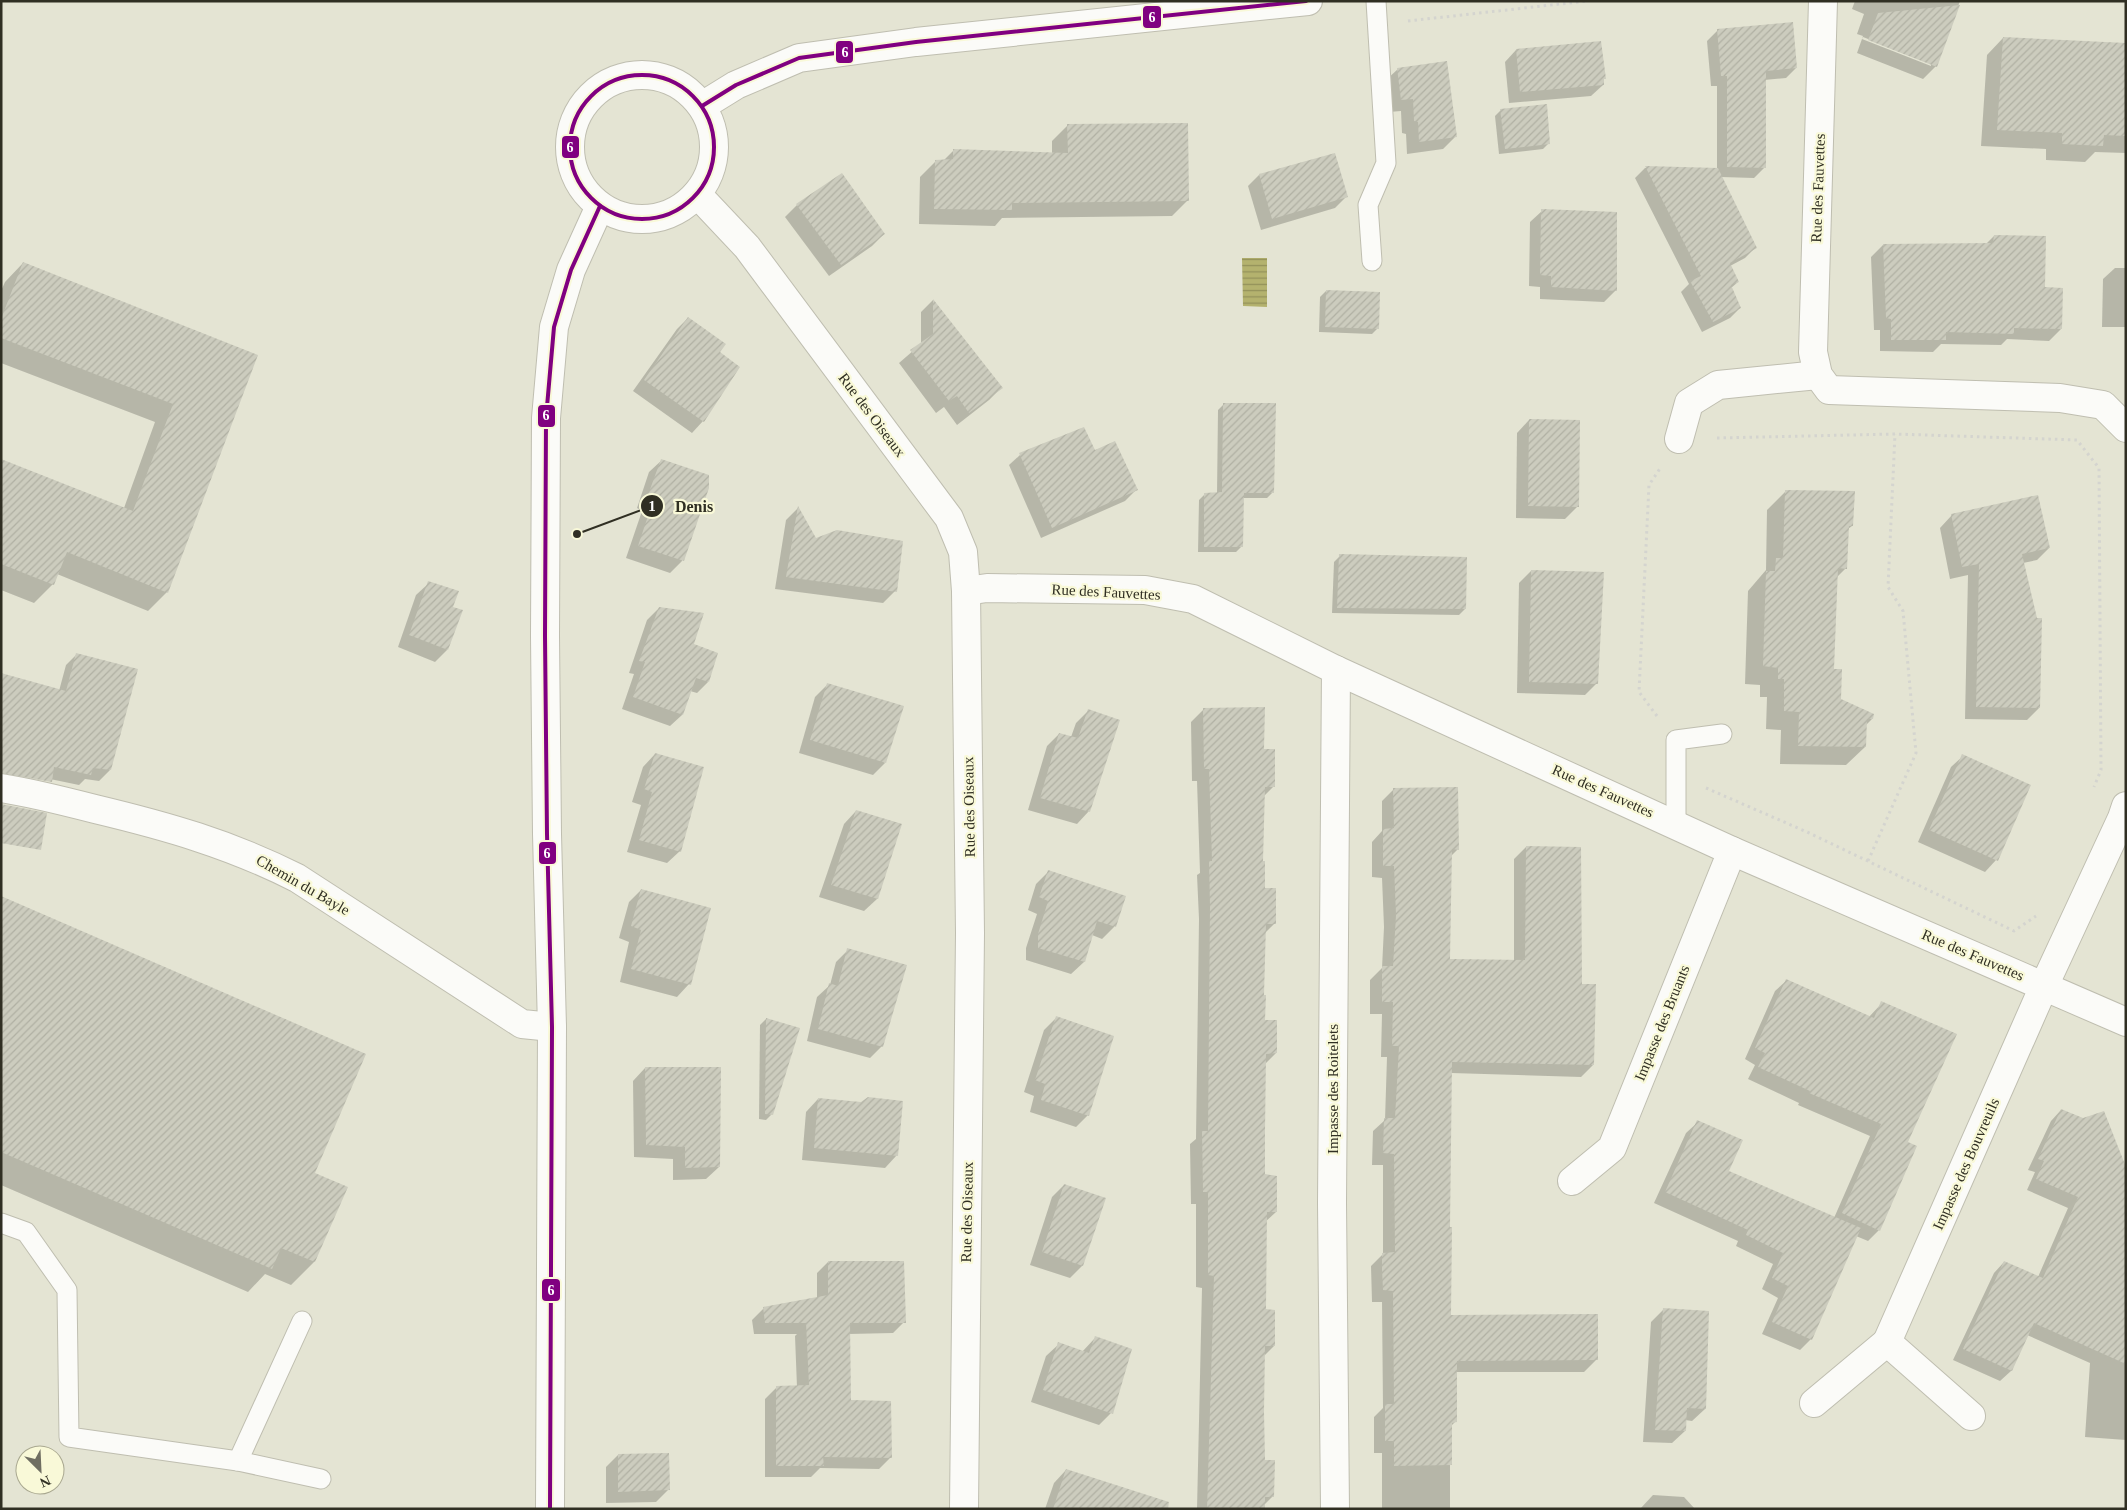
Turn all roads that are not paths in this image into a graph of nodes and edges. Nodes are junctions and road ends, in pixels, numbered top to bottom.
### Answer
1 (1308, 1) edge
2 (1376, 1) edge
3 (1823, 1) edge
4 (702, 106) junction
5 (697, 194) junction
6 (600, 206) junction
7 (1372, 261) dead end
8 (1818, 375) junction
9 (2126, 428) edge
10 (1679, 439) road end
11 (966, 591) junction
12 (1336, 670) junction
13 (1722, 734) dead end
14 (1, 788) edge
15 (2126, 806) edge
16 (1676, 824) junction
17 (1732, 851) junction
18 (2044, 986) junction
19 (2126, 1022) edge
20 (552, 1027) junction
21 (1572, 1181) dead end
22 (1, 1223) edge
23 (302, 1321) dead end
24 (1887, 1342) junction
25 (1814, 1403) dead end
26 (1971, 1416) dead end
27 (238, 1461) junction
28 (321, 1479) dead end
29 (550, 1509) edge
30 (964, 1509) edge
31 (1335, 1509) edge

1 - 4 street
2 - 7 lane
3 - 8 street, Rue des Fauvettes
4 - 5 street
4 - 6 street
5 - 6 street
5 - 11 street, Rue des Oiseaux
6 - 20 street
8 - 9 street
8 - 10 street
11 - 12 street, Rue des Fauvettes
11 - 30 street, Rue des Oiseaux
12 - 16 street, Rue des Fauvettes
12 - 31 street, Impasse des Roitelets
13 - 16 lane
14 - 20 street, Chemin du Bayle
15 - 18 street
16 - 17 street, Rue des Fauvettes
17 - 18 street, Rue des Fauvettes
17 - 21 street, Impasse des Bruants
18 - 19 street, Rue des Fauvettes
18 - 24 street, Impasse des Bouvreuils
20 - 29 street
22 - 27 lane
23 - 27 lane
24 - 25 street, Impasse des Bouvreuils
24 - 26 street
27 - 28 lane

